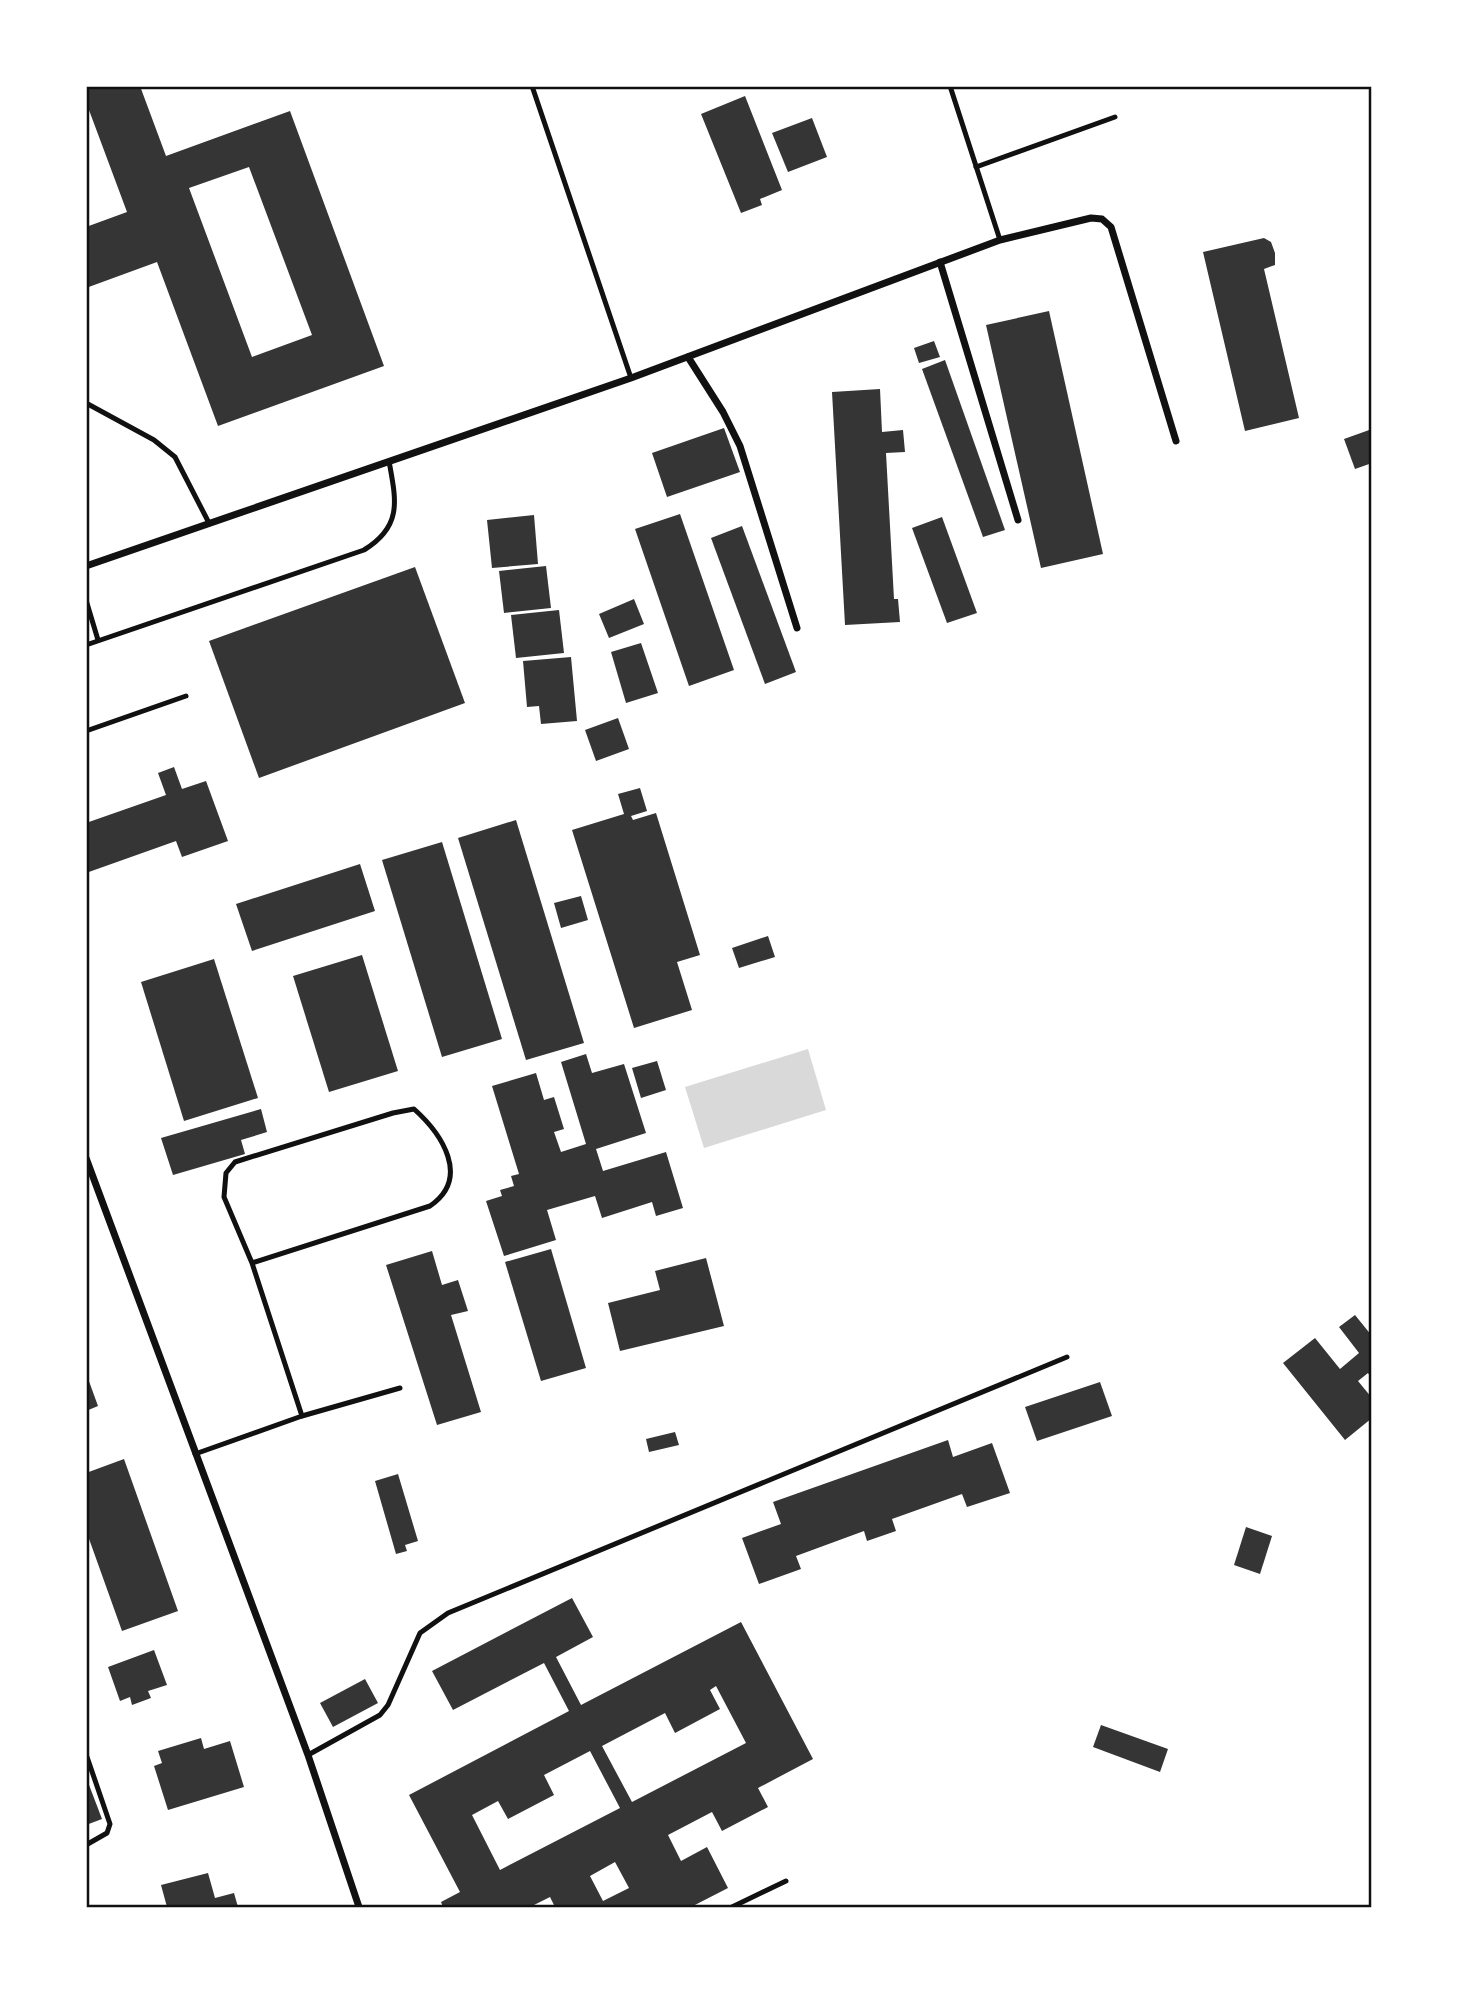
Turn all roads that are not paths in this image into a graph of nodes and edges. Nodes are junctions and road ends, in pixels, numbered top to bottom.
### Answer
1 (532, 86) edge
2 (950, 86) edge
3 (1115, 117) dead end
4 (976, 167) junction
5 (1000, 240) junction
6 (940, 262) junction
7 (688, 357) junction
8 (631, 378) junction
9 (86, 403) edge
10 (1176, 441) dead end
11 (389, 461) junction
12 (1018, 520) dead end
13 (209, 523) junction
14 (86, 566) edge
15 (86, 600) edge
16 (797, 628) dead end
17 (98, 640) junction
18 (86, 645) edge
19 (186, 696) dead end
20 (86, 731) edge
21 (86, 1160) edge
22 (252, 1264) junction
23 (1067, 1357) dead end
24 (400, 1388) dead end
25 (302, 1416) junction
26 (195, 1454) junction
27 (86, 1754) edge
28 (308, 1755) junction
29 (86, 1844) edge
30 (786, 1881) dead end
31 (359, 1907) edge
32 (732, 1907) edge

1 - 8 lane
2 - 4 lane
3 - 4 lane
4 - 5 lane
5 - 6 street
5 - 10 street
6 - 7 street
6 - 12 street
7 - 8 street
7 - 16 street
8 - 11 street
9 - 13 lane
11 - 13 street
11 - 17 lane
13 - 14 street
15 - 17 lane
17 - 18 lane
19 - 20 lane
21 - 26 street
22 - 22 lane
22 - 25 lane
23 - 28 lane
24 - 25 lane
25 - 26 lane
26 - 28 street
27 - 29 lane
28 - 31 street
30 - 32 lane

